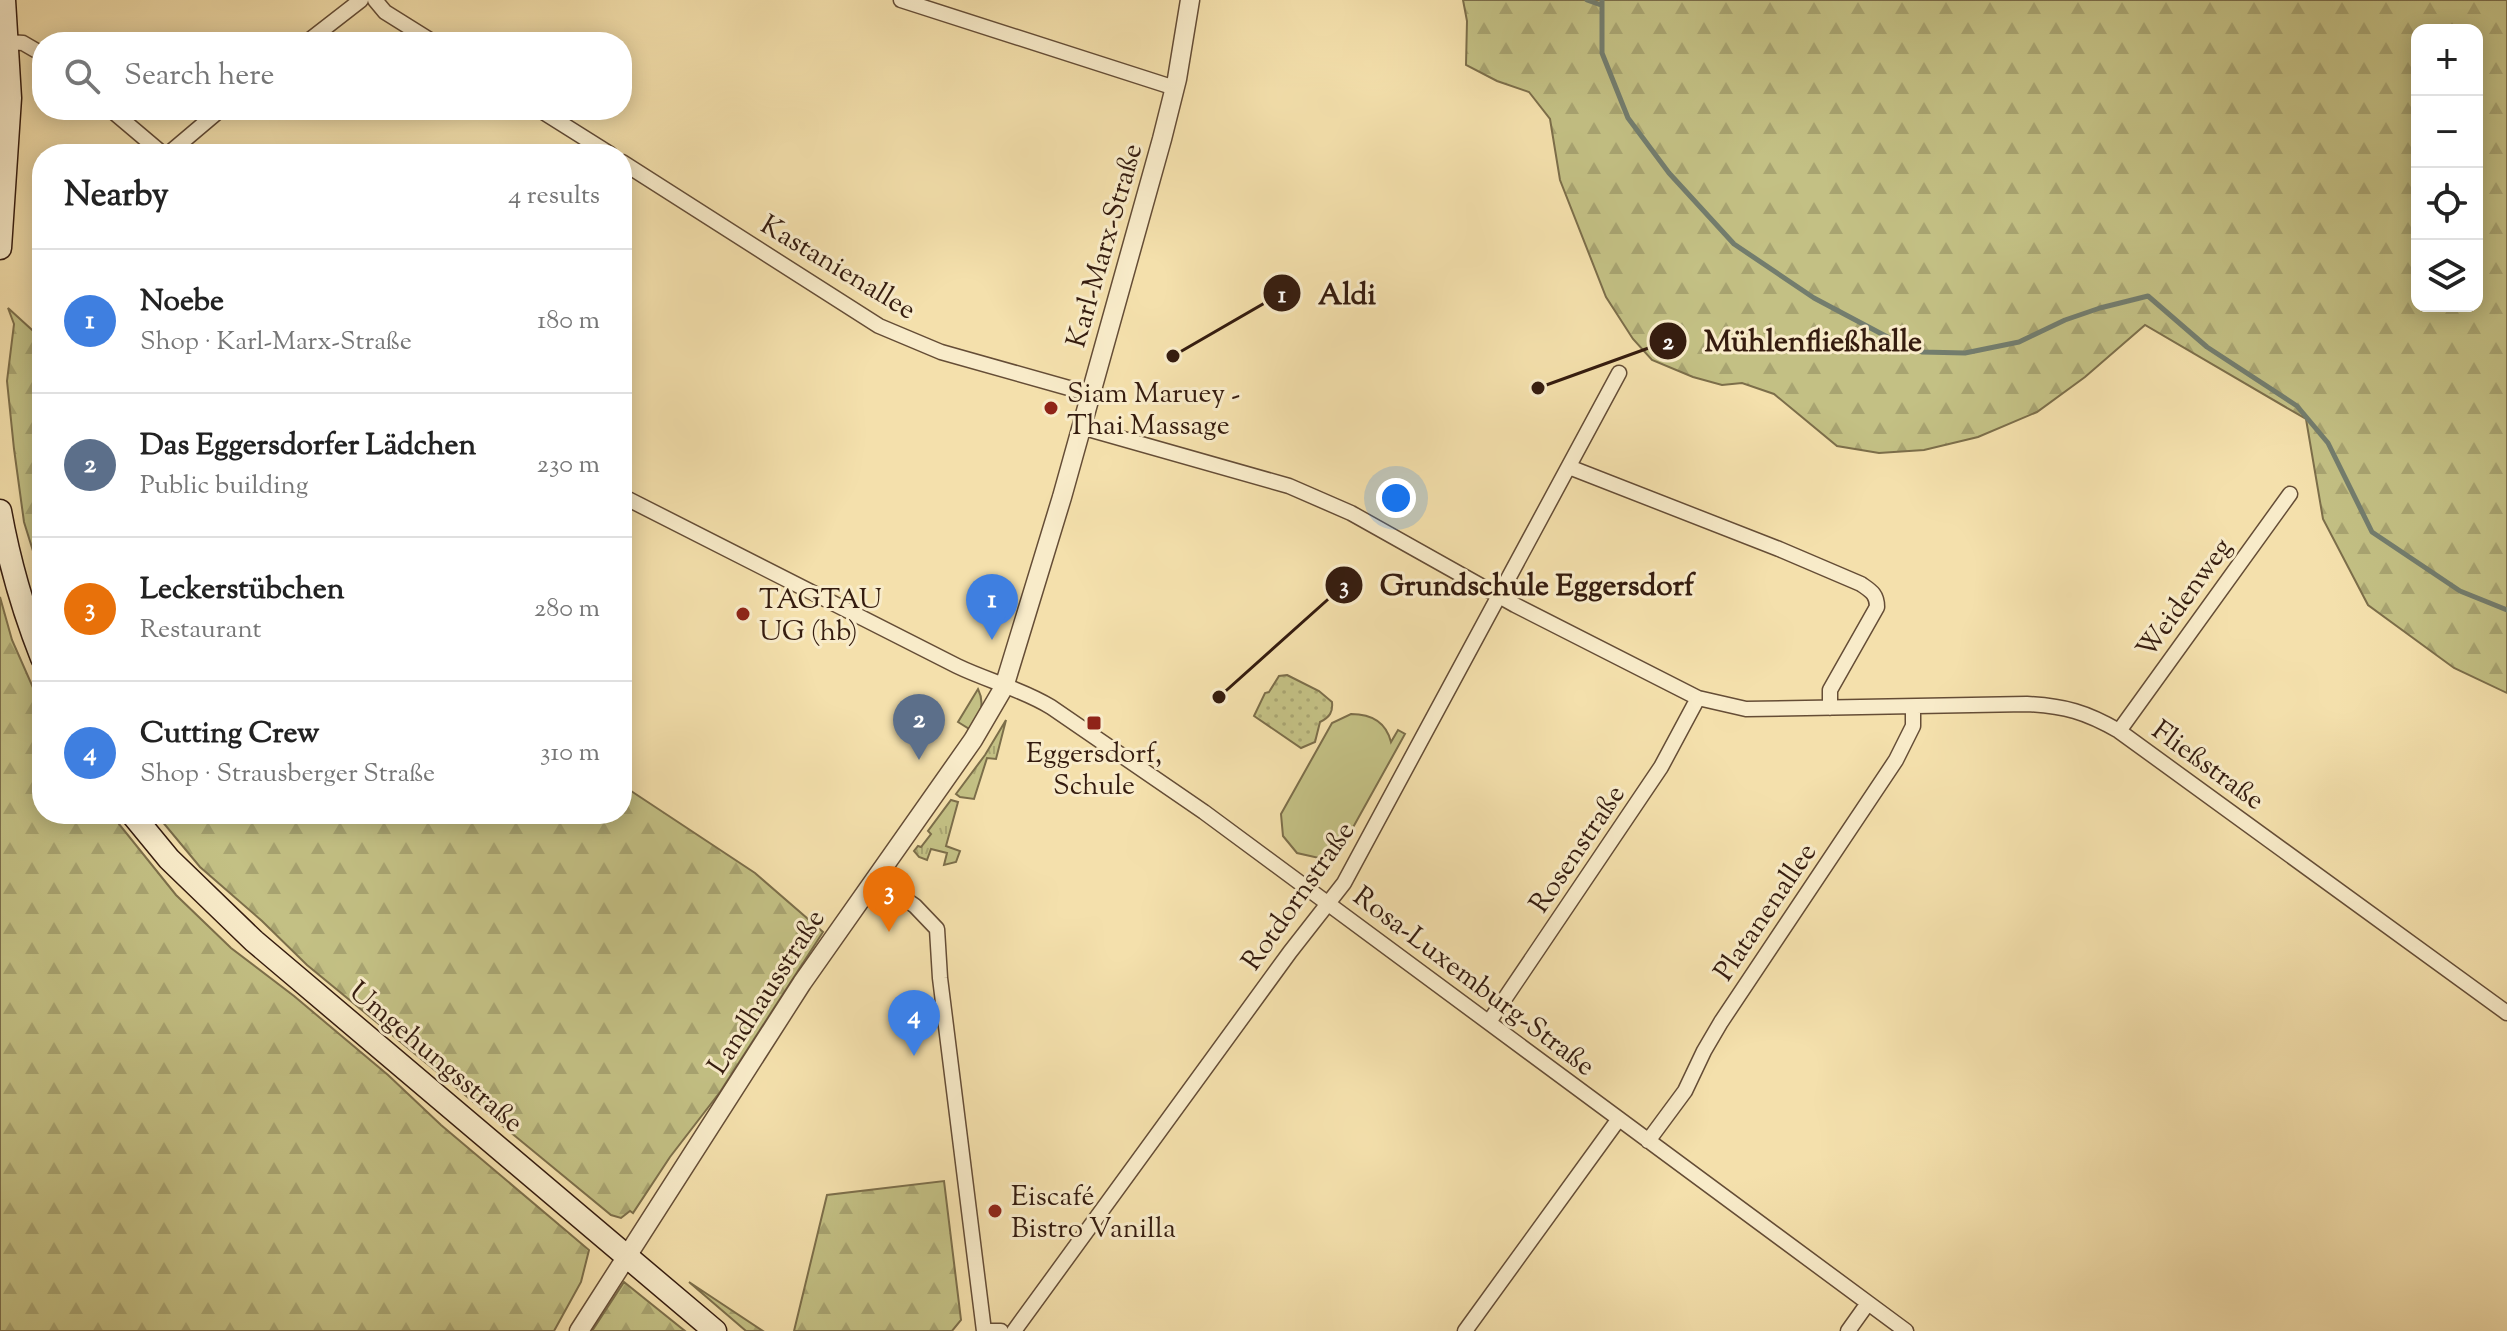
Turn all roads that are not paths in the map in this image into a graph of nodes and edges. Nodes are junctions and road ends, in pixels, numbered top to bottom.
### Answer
1 (4, 0) edge
2 (361, 0) edge
3 (375, 0) edge
4 (901, 0) edge
5 (1190, 0) edge
6 (320, 32) edge
7 (417, 32) edge
8 (8, 42) junction
9 (32, 48) edge
10 (1175, 88) junction
11 (124, 120) edge
12 (208, 120) edge
13 (556, 120) edge
14 (154, 144) edge
15 (178, 144) edge
16 (594, 144) edge
17 (632, 168) edge
18 (0, 248) edge
19 (1619, 373) dead end
20 (1090, 394) junction
21 (1081, 427) junction
22 (1569, 467) junction
23 (2290, 494) dead end
24 (632, 501) edge
25 (0, 511) edge
26 (1498, 595) junction
27 (32, 633) edge
28 (1004, 687) junction
29 (1698, 698) junction
30 (1830, 708) junction
31 (1913, 708) junction
32 (2119, 731) junction
33 (140, 824) edge
34 (875, 878) junction
35 (1328, 903) junction
36 (2507, 1013) edge
37 (1489, 1022) junction
38 (1618, 1120) junction
39 (1648, 1141) junction
40 (625, 1256) junction
41 (1868, 1303) junction
42 (579, 1331) edge
43 (715, 1331) edge
44 (986, 1331) edge
45 (1001, 1331) edge
46 (1014, 1331) edge
47 (1465, 1331) edge
48 (1848, 1331) edge
49 (1906, 1331) edge

1 - 8 main road
2 - 6 street
3 - 7 street
4 - 10 street
5 - 10 street, Karl-Marx-Straße
8 - 9 street
8 - 18 main road
10 - 20 street, Karl-Marx-Straße
11 - 14 street
12 - 15 street
13 - 16 street
17 - 20 street, Kastanienallee
19 - 22 street, Rotdornstraße
20 - 21 street, Karl-Marx-Straße
21 - 26 street, Fließstraße
21 - 28 street, Karl-Marx-Straße
22 - 26 street, Rotdornstraße
22 - 30 street
23 - 32 street, Weidenweg
24 - 28 street, Rosa-Luxemburg-Straße
25 - 27 main road
26 - 29 street, Fließstraße
26 - 35 street, Rotdornstraße
28 - 34 street, Landhausstraße
28 - 35 street, Rosa-Luxemburg-Straße
29 - 30 street, Fließstraße
29 - 37 street, Rosenstraße
30 - 31 street, Fließstraße
31 - 32 street, Fließstraße
31 - 39 street, Platanenallee
32 - 36 street, Fließstraße
33 - 40 main road, Umgehungsstraße
34 - 40 street, Landhausstraße
34 - 44 street
35 - 37 street, Rosa-Luxemburg-Straße
35 - 46 street, Rotdornstraße
37 - 38 street, Rosa-Luxemburg-Straße
38 - 39 street, Rosa-Luxemburg-Straße
38 - 47 street
39 - 41 street, Rosa-Luxemburg-Straße
40 - 42 street, Landhausstraße
40 - 43 main road, Umgehungsstraße
41 - 48 street
41 - 49 street, Rosa-Luxemburg-Straße
44 - 45 street

